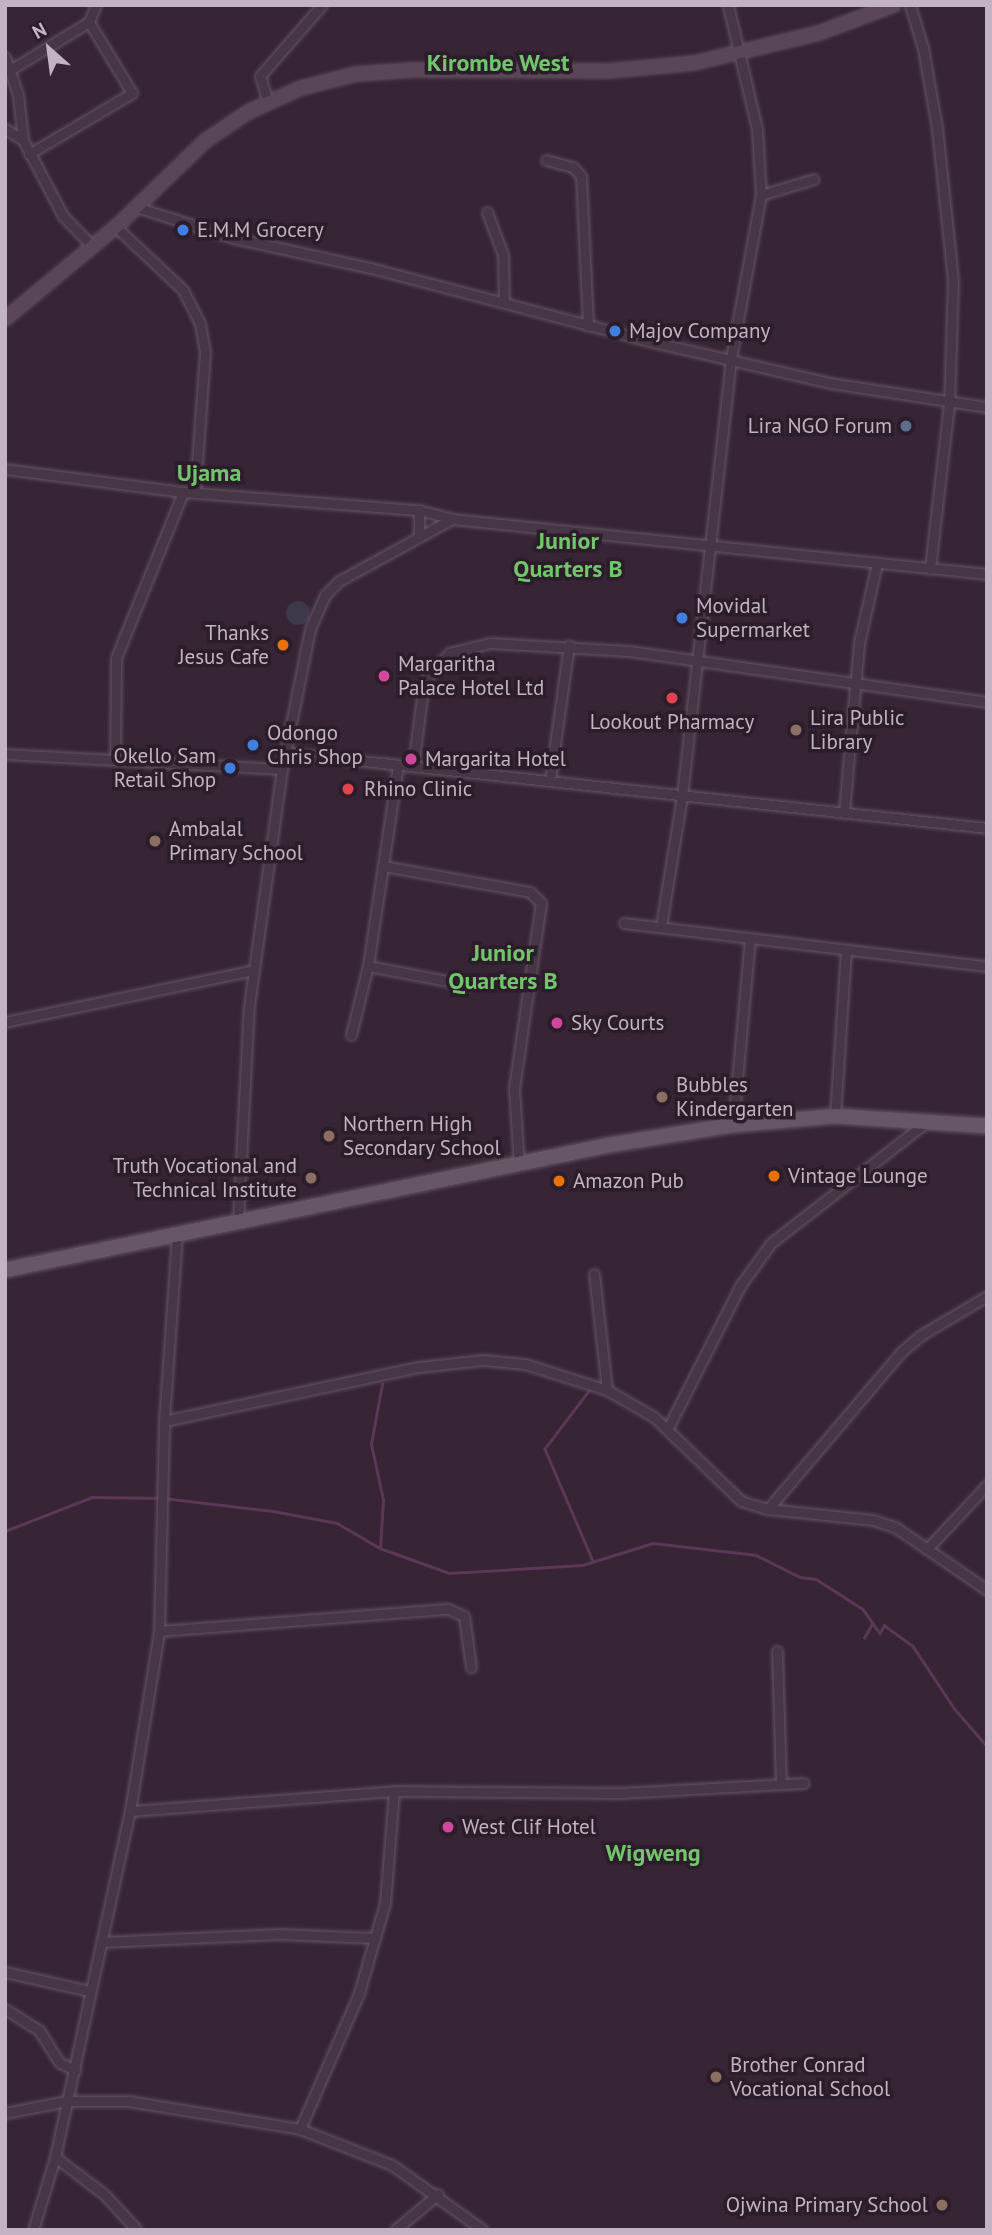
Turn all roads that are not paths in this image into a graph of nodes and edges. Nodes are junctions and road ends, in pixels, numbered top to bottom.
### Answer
1 (96, 5) edge
2 (321, 5) edge
3 (728, 5) edge
4 (894, 5) edge
5 (910, 5) edge
6 (874, 8) edge
7 (89, 22) junction
8 (742, 54) junction
9 (5, 57) edge
10 (10, 70) junction
11 (268, 102) junction
12 (5, 129) edge
13 (23, 140) junction
14 (29, 154) junction
15 (546, 160) dead end
16 (814, 179) dead end
17 (761, 195) junction
18 (136, 207) junction
19 (487, 212) dead end
20 (117, 227) junction
21 (93, 247) junction
22 (504, 302) junction
23 (5, 319) edge
24 (588, 326) junction
25 (731, 358) junction
26 (949, 404) junction
27 (987, 407) edge
28 (5, 469) edge
29 (183, 492) junction
30 (195, 492) junction
31 (419, 510) junction
32 (452, 519) junction
33 (419, 536) junction
34 (710, 543) junction
35 (877, 563) junction
36 (930, 569) junction
37 (987, 574) edge
38 (569, 645) junction
39 (697, 660) junction
40 (854, 681) junction
41 (987, 702) edge
42 (288, 753) junction
43 (5, 754) edge
44 (115, 760) junction
45 (398, 765) junction
46 (413, 766) junction
47 (282, 769) junction
48 (550, 780) junction
49 (682, 796) junction
50 (844, 812) junction
51 (987, 828) edge
52 (383, 866) junction
53 (624, 923) dead end
54 (661, 926) junction
55 (750, 938) junction
56 (846, 950) junction
57 (368, 966) junction
58 (987, 966) edge
59 (254, 970) junction
60 (469, 985) dead end
61 (5, 1022) edge
62 (351, 1035) dead end
63 (835, 1116) junction
64 (927, 1121) junction
65 (733, 1125) junction
66 (987, 1126) edge
67 (519, 1166) junction
68 (238, 1220) junction
69 (177, 1234) junction
70 (5, 1270) edge
71 (594, 1274) dead end
72 (987, 1296) edge
73 (607, 1390) junction
74 (164, 1421) junction
75 (668, 1428) junction
76 (987, 1485) edge
77 (768, 1509) junction
78 (928, 1548) junction
79 (987, 1590) edge
80 (159, 1631) junction
81 (777, 1651) dead end
82 (471, 1668) dead end
83 (781, 1783) junction
84 (804, 1783) dead end
85 (394, 1791) junction
86 (130, 1811) junction
87 (375, 1938) junction
88 (101, 1942) junction
89 (5, 1972) edge
90 (89, 1992) junction
91 (5, 2009) edge
92 (75, 2070) junction
93 (67, 2101) junction
94 (5, 2113) edge
95 (300, 2129) junction
96 (55, 2157) junction
97 (438, 2194) junction
98 (33, 2230) edge
99 (137, 2230) edge
100 (395, 2230) edge
101 (483, 2230) edge

1 - 7 street
2 - 11 street
3 - 8 street
4 - 6 street
5 - 26 street
6 - 8 street
7 - 10 street
7 - 14 street
8 - 11 street
8 - 17 street
9 - 10 street
10 - 13 street
11 - 18 street
12 - 13 street
13 - 14 street
14 - 21 street
15 - 24 street
16 - 17 street
17 - 25 street
18 - 20 street
18 - 22 street
19 - 22 street
20 - 21 street
20 - 30 street
21 - 23 street
22 - 24 street
24 - 25 street
25 - 26 street
25 - 34 street
26 - 27 street
26 - 36 street
28 - 29 street
29 - 30 street
29 - 44 street
30 - 31 street
31 - 32 street
31 - 33 street
32 - 33 street
32 - 34 street
33 - 42 street
34 - 35 street
34 - 39 street
35 - 36 street
35 - 40 street
36 - 37 street
38 - 39 street
38 - 46 street
38 - 48 street
39 - 40 street
39 - 49 street
40 - 41 street
40 - 50 street
42 - 45 street
42 - 47 street
43 - 44 street
44 - 47 street
45 - 46 street
45 - 52 street
46 - 48 street
47 - 59 street
48 - 49 street
49 - 50 street
49 - 54 street
50 - 51 street
52 - 57 street
52 - 67 street
53 - 54 street
54 - 55 street
55 - 56 street
55 - 65 street
56 - 58 street
56 - 63 street
57 - 60 street
57 - 62 street
59 - 61 street
59 - 68 street
63 - 64 main road
63 - 65 main road
64 - 66 main road
64 - 75 street
65 - 67 main road
67 - 68 main road
68 - 69 main road
69 - 70 main road
69 - 74 street
71 - 73 street
72 - 77 street
73 - 74 street
73 - 75 street
74 - 80 street
75 - 77 street
76 - 78 street
77 - 78 street
78 - 79 street
80 - 82 street
80 - 86 street
81 - 83 street
83 - 84 street
83 - 85 street
85 - 86 street
85 - 87 street
86 - 88 street
87 - 88 street
87 - 95 street
88 - 90 street
89 - 90 street
90 - 92 street
91 - 92 street
92 - 93 street
93 - 94 street
93 - 95 street
93 - 96 street
95 - 97 street
96 - 98 street
96 - 99 street
97 - 100 street
97 - 101 street

